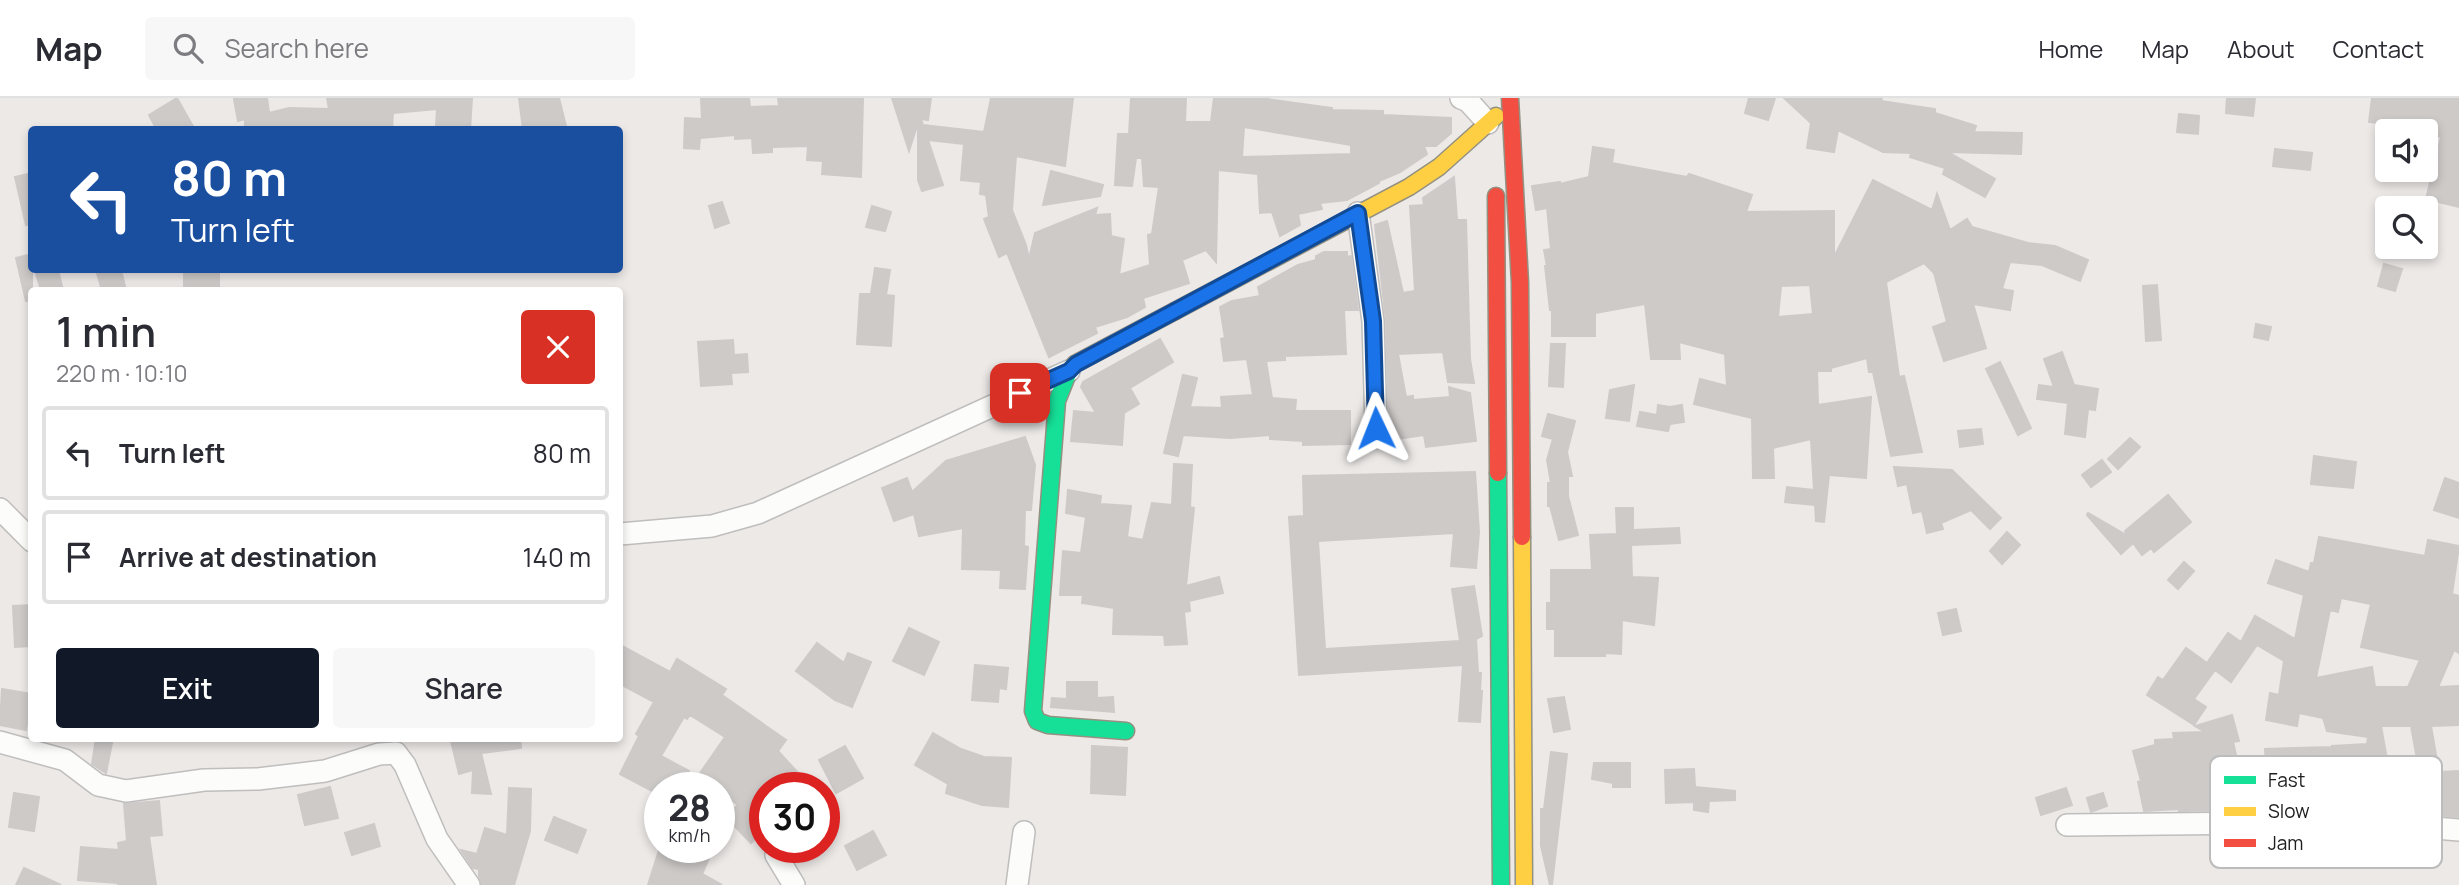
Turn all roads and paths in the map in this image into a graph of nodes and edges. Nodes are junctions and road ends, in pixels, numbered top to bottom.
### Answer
1 (1461, 98) edge
2 (1496, 98) edge
3 (1510, 98) edge
4 (1494, 127) junction
5 (1496, 183) dead end
6 (1358, 213) junction
7 (1069, 371) junction
8 (1376, 428) dead end
9 (0, 509) edge
10 (623, 534) edge
11 (28, 537) edge
12 (1126, 731) dead end
13 (0, 742) edge
14 (1500, 744) junction
15 (1522, 745) junction
16 (2210, 824) edge
17 (2067, 825) dead end
18 (1024, 832) dead end
19 (781, 863) edge
20 (469, 885) edge
21 (794, 885) edge
22 (1017, 885) edge
23 (1501, 885) edge
24 (1524, 885) edge

1 - 4 street
2 - 4 main road
3 - 15 main road
4 - 6 main road
5 - 14 main road
6 - 7 main road
6 - 8 street
7 - 10 street
7 - 12 main road
9 - 11 street
13 - 20 street
14 - 15 main road
14 - 23 main road
15 - 24 main road
16 - 17 street
18 - 22 street
19 - 21 street

